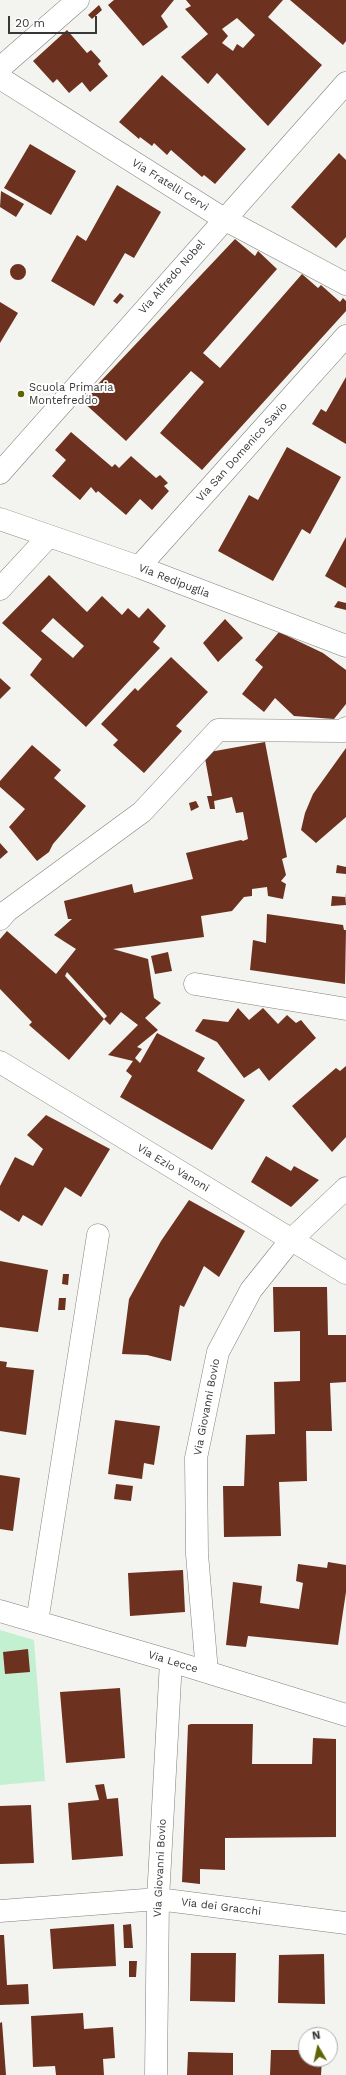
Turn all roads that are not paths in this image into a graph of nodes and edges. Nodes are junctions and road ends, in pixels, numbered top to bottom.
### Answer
1 (78, 0) edge
2 (0, 68) edge
3 (0, 78) edge
4 (346, 83) edge
5 (224, 219) junction
6 (346, 284) edge
7 (346, 336) edge
8 (0, 473) edge
9 (0, 519) edge
10 (49, 536) junction
11 (138, 567) junction
12 (0, 589) edge
13 (346, 646) edge
14 (346, 728) edge
15 (0, 919) edge
16 (195, 984) dead end
17 (346, 1009) edge
18 (0, 1062) edge
19 (346, 1188) edge
20 (98, 1235) dead end
21 (291, 1240) junction
22 (346, 1273) edge
23 (0, 1611) edge
24 (37, 1622) junction
25 (171, 1661) junction
26 (208, 1672) junction
27 (346, 1715) edge
28 (158, 1899) junction
29 (0, 1912) edge
30 (346, 1923) edge
31 (156, 2075) edge

1 - 2 street
3 - 5 street, Via Fratelli Cervi
4 - 5 street, Via Alfredo Nobel
5 - 6 street, Via Fratelli Cervi
5 - 8 street, Via Alfredo Nobel
7 - 11 street, Via San Domenico Savio
9 - 10 street, Via Redipuglia
10 - 11 street, Via Redipuglia
10 - 12 street
11 - 13 street, Via Redipuglia
14 - 15 street
16 - 17 street
18 - 21 street, Via Ezio Vanoni
19 - 21 street, Via Giovanni Bovio
20 - 24 street
21 - 22 street, Via Ezio Vanoni
21 - 26 street, Via Giovanni Bovio
23 - 24 street, Via Lecce
24 - 25 street, Via Lecce
25 - 26 street, Via Lecce
25 - 28 street, Via Giovanni Bovio
26 - 27 street, Via Lecce
28 - 29 street, Via dei Gracchi
28 - 30 street, Via dei Gracchi
28 - 31 street, Via Giovanni Bovio

